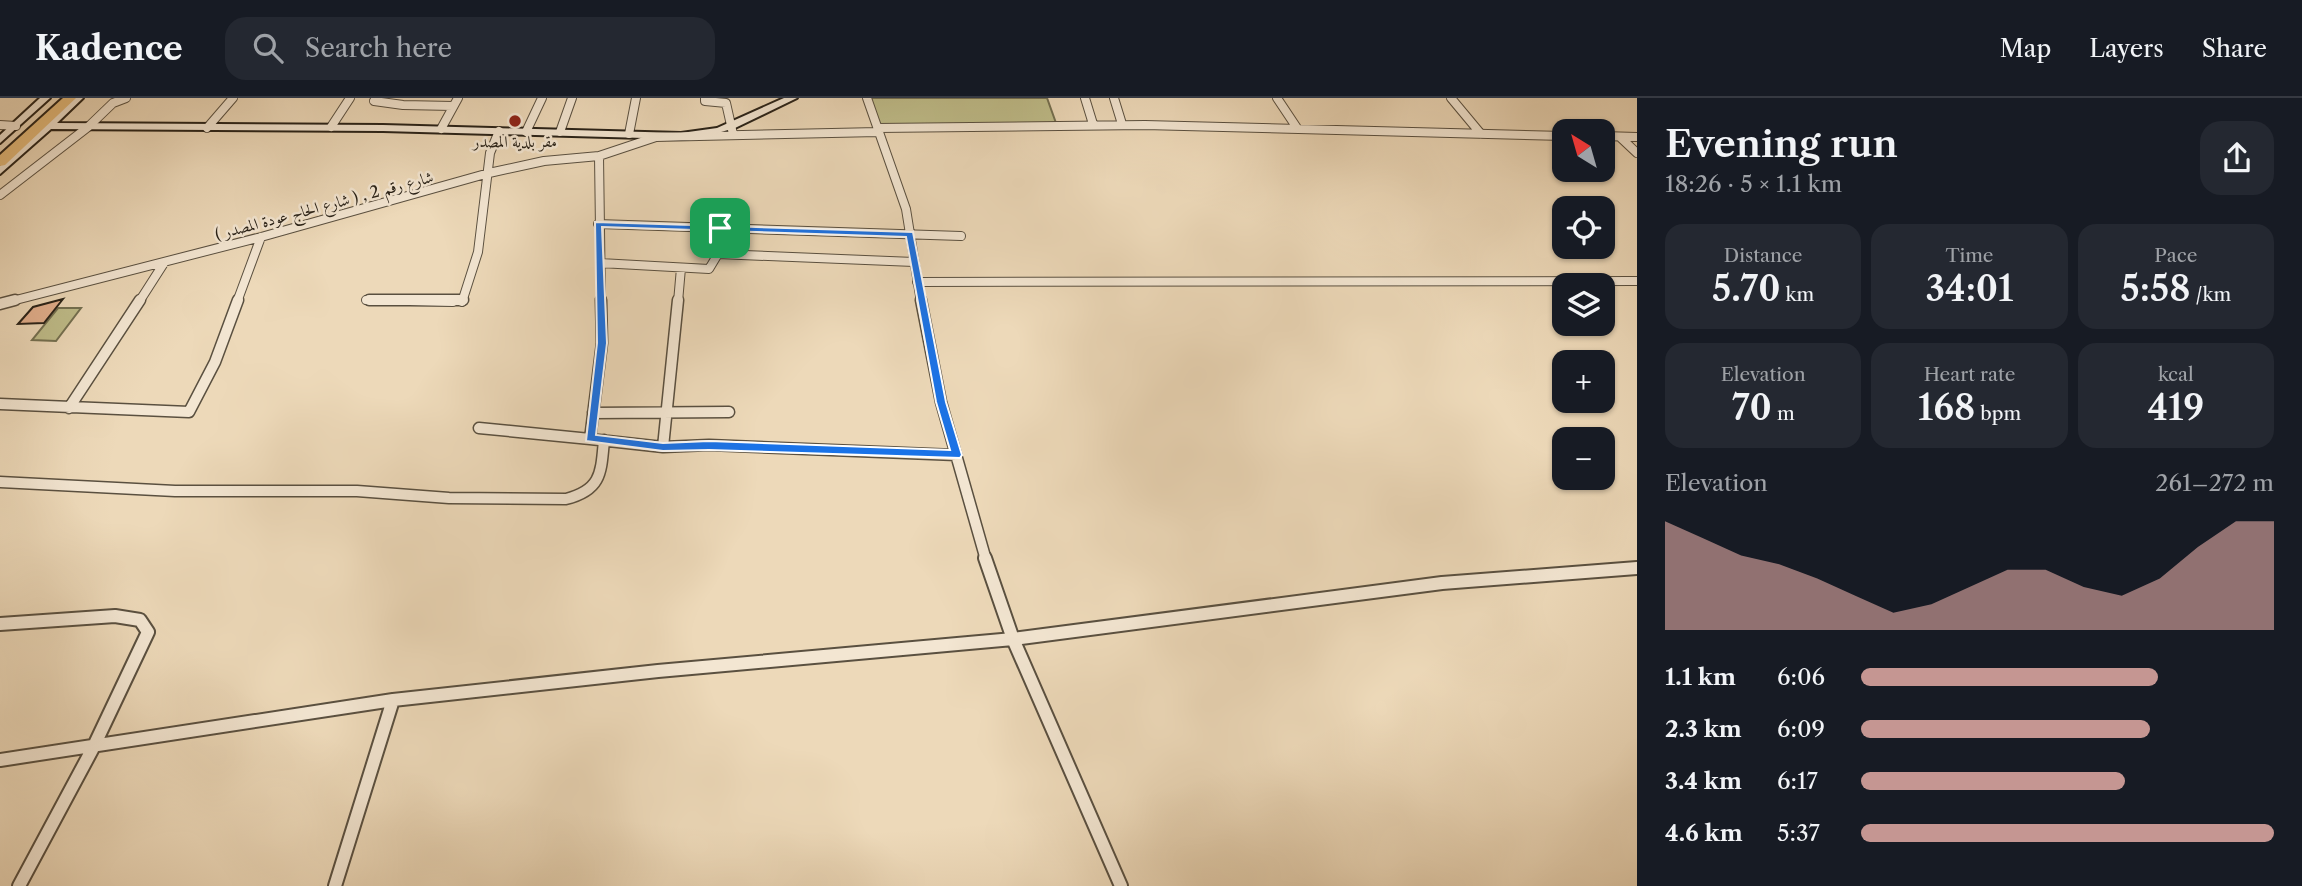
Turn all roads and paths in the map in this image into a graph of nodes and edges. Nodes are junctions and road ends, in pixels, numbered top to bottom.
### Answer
1 (45, 98) edge
2 (56, 98) edge
3 (70, 98) edge
4 (78, 98) edge
5 (126, 98) edge
6 (233, 98) edge
7 (350, 98) edge
8 (376, 98) edge
9 (458, 98) edge
10 (542, 98) edge
11 (572, 98) edge
12 (636, 98) edge
13 (792, 98) edge
14 (867, 98) edge
15 (1085, 98) edge
16 (1114, 98) edge
17 (1277, 98) edge
18 (1451, 98) edge
19 (705, 100) edge
20 (453, 106) junction
21 (1093, 124) junction
22 (1122, 124) junction
23 (0, 125) edge
24 (16, 126) junction
25 (50, 127) junction
26 (88, 127) junction
27 (331, 127) junction
28 (206, 128) junction
29 (1297, 128) junction
30 (441, 129) junction
31 (878, 130) junction
32 (499, 131) junction
33 (526, 132) junction
34 (560, 132) junction
35 (732, 132) junction
36 (629, 134) junction
37 (1481, 134) junction
38 (1552, 136) edge
39 (656, 137) junction
40 (1615, 137) edge
41 (1620, 137) junction
42 (1637, 137) edge
43 (0, 140) edge
44 (0, 149) edge
45 (1637, 153) edge
46 (599, 156) junction
47 (0, 162) edge
48 (0, 171) edge
49 (489, 173) junction
50 (0, 195) edge
51 (598, 224) junction
52 (910, 234) junction
53 (961, 236) dead end
54 (261, 237) junction
55 (600, 262) junction
56 (914, 262) junction
57 (164, 263) junction
58 (681, 268) junction
59 (1637, 281) edge
60 (916, 282) junction
61 (366, 300) dead end
62 (0, 304) edge
63 (0, 404) edge
64 (69, 408) junction
65 (729, 412) dead end
66 (593, 413) junction
67 (666, 413) junction
68 (479, 428) dead end
69 (590, 439) junction
70 (604, 440) junction
71 (663, 447) junction
72 (956, 455) junction
73 (0, 482) edge
74 (1637, 568) edge
75 (0, 624) edge
76 (1013, 639) junction
77 (393, 700) junction
78 (93, 748) junction
79 (0, 760) edge
80 (19, 886) edge
81 (335, 886) edge
82 (1121, 886) edge

1 - 24 street
2 - 44 highway
3 - 47 highway
4 - 25 street
5 - 26 street
6 - 28 street
7 - 27 street
8 - 20 street
9 - 20 street
10 - 33 street
11 - 34 street
12 - 36 street
13 - 35 street
14 - 31 street
15 - 21 street
16 - 22 street
17 - 29 street
18 - 37 street
19 - 35 street
20 - 30 street
21 - 22 street
21 - 31 street
22 - 29 street
23 - 24 street
24 - 43 street
25 - 26 street
25 - 48 street
26 - 28 street
26 - 50 street
27 - 28 street
27 - 30 street
29 - 37 street
30 - 32 street
31 - 35 street
31 - 52 street
32 - 33 street
32 - 49 street
33 - 34 street
34 - 36 street
35 - 39 street
36 - 39 street
37 - 38 street
39 - 46 street, شارع رقم 2 , ( شارع الحاج عودة المصدر )
40 - 41 street
41 - 42 street
41 - 45 street
46 - 49 street, شارع رقم 2 , ( شارع الحاج عودة المصدر )
46 - 51 street
49 - 54 street, شارع رقم 2 , ( شارع الحاج عودة المصدر )
49 - 61 street
51 - 52 street
51 - 55 street
52 - 53 street
52 - 56 street
54 - 57 street, شارع رقم 2 , ( شارع الحاج عودة المصدر )
54 - 64 street
55 - 58 street
55 - 66 street
56 - 58 street
56 - 60 street
57 - 62 street, شارع رقم 2 , ( شارع الحاج عودة المصدر )
57 - 64 street
58 - 67 street
59 - 60 street
60 - 72 street
63 - 64 street
65 - 67 street
66 - 67 street
66 - 69 street
67 - 71 street
68 - 69 street
69 - 70 street
70 - 71 street
70 - 73 street
71 - 72 street
72 - 76 street
74 - 76 street
75 - 78 street
76 - 77 street
76 - 82 street
77 - 78 street
77 - 81 street
78 - 79 street
78 - 80 street

